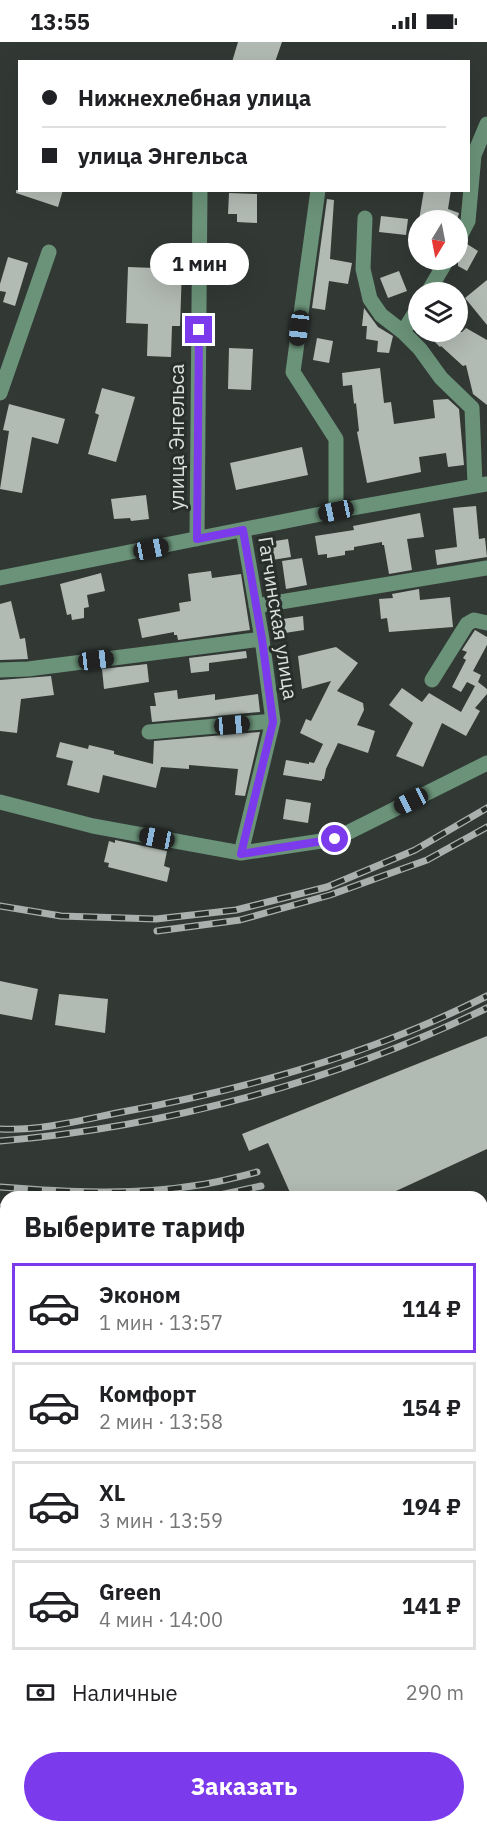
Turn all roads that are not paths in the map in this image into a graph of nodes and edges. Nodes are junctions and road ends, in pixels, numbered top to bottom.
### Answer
1 (487, 124) edge
2 (200, 192) edge
3 (318, 192) edge
4 (365, 218) dead end
5 (468, 221) edge
6 (49, 252) dead end
7 (408, 324) edge
8 (403, 332) junction
9 (0, 393) edge
10 (481, 485) edge
11 (336, 511) junction
12 (243, 530) junction
13 (197, 539) junction
14 (487, 568) edge
15 (0, 578) edge
16 (256, 606) junction
17 (487, 623) edge
18 (262, 639) junction
19 (0, 670) edge
20 (432, 680) dead end
21 (273, 722) junction
22 (149, 732) dead end
23 (487, 763) edge
24 (0, 802) edge
25 (241, 854) junction

1 - 5 street
2 - 13 street, улица Энгельса
3 - 11 street
4 - 8 street
6 - 9 street
7 - 8 street
8 - 10 street
10 - 11 street
11 - 12 street
12 - 13 street
12 - 16 street, Гатчинская улица
13 - 15 street
14 - 16 street
16 - 18 street, Гатчинская улица
17 - 20 street
18 - 19 street
18 - 21 street, Гатчинская улица
21 - 22 street
21 - 25 street, Гатчинская улица
23 - 25 street
24 - 25 street

